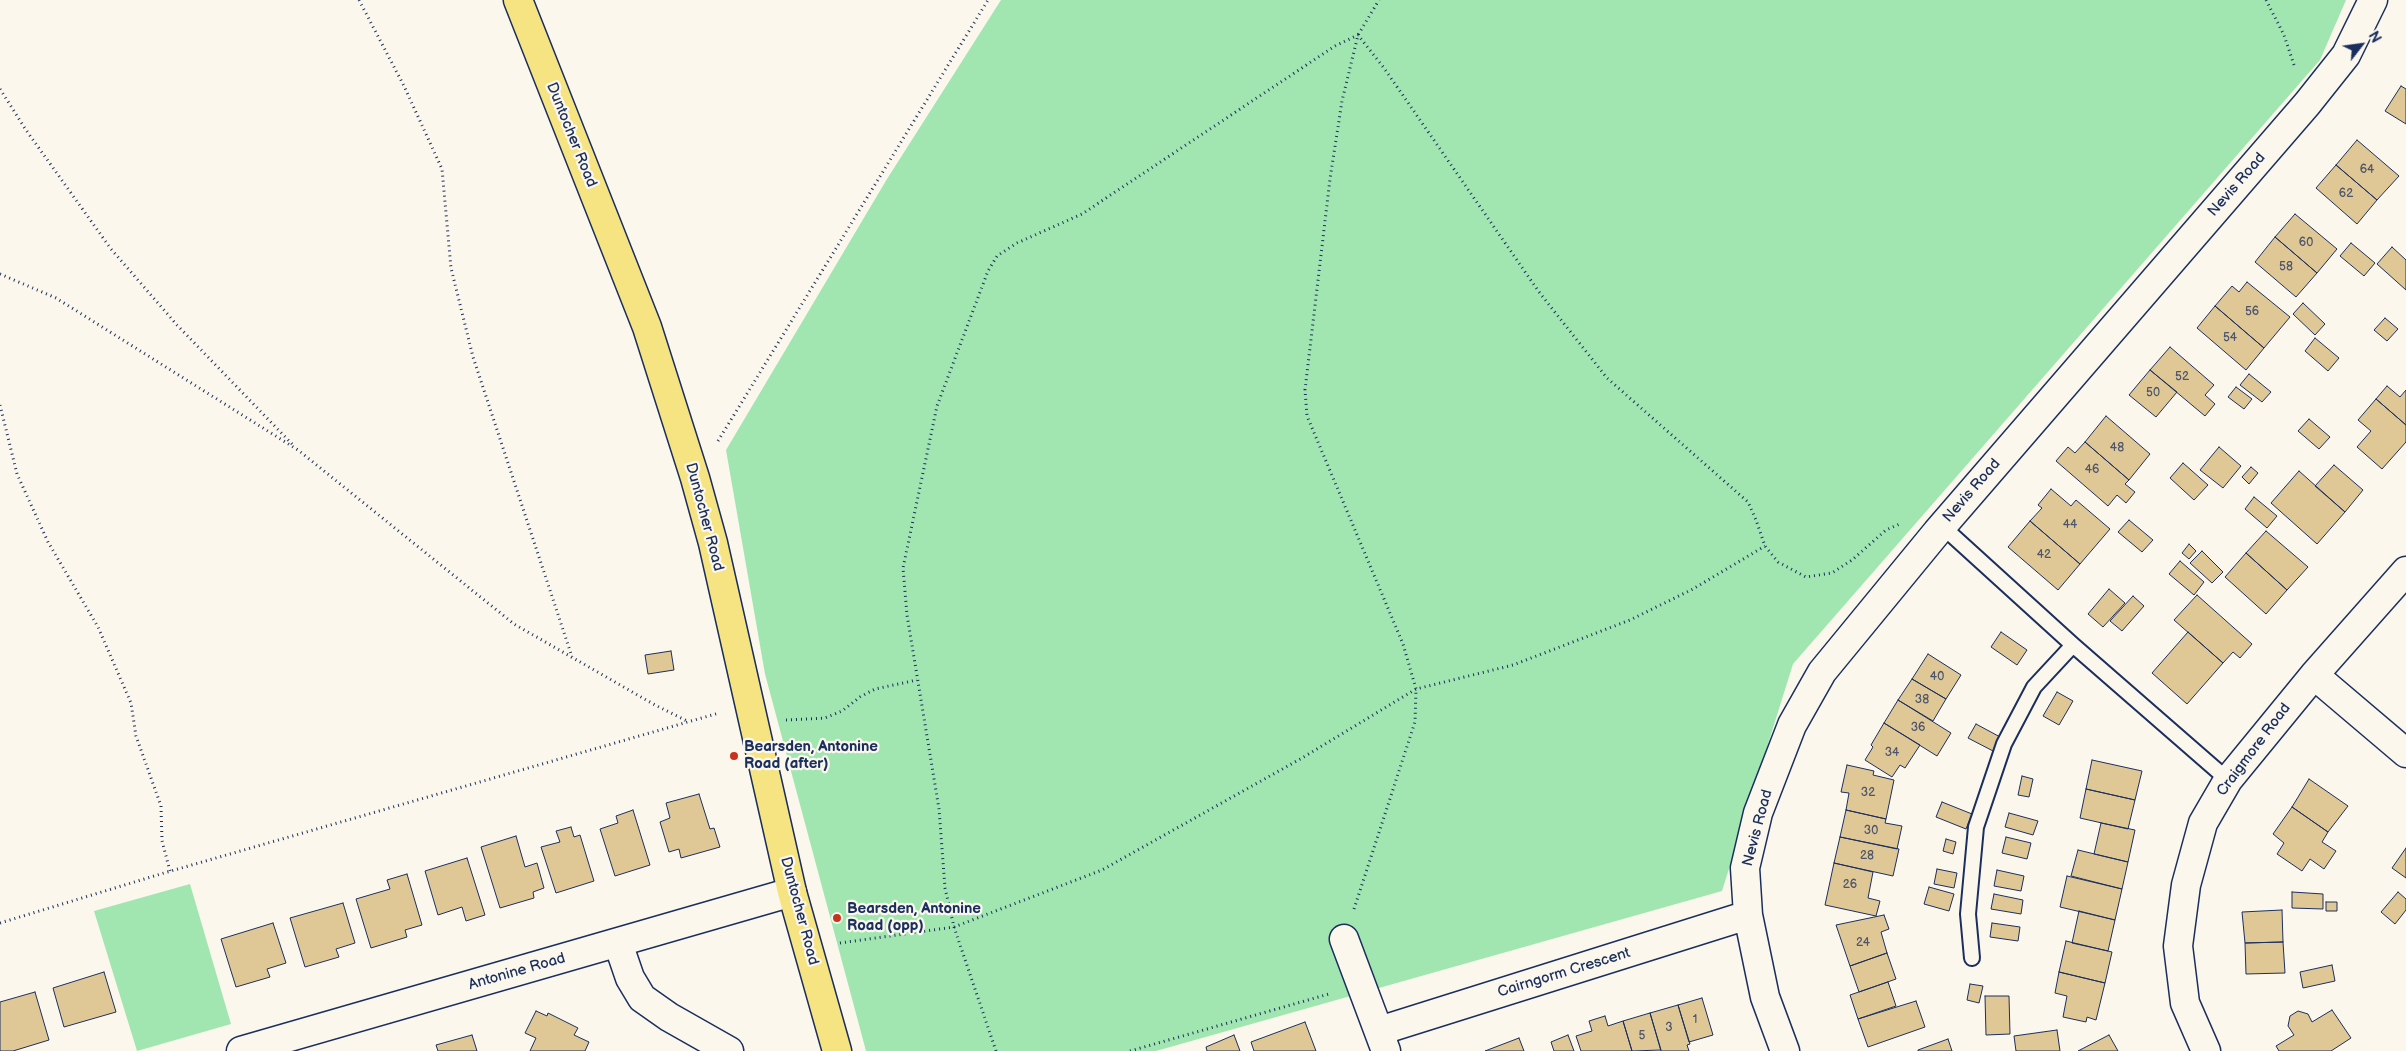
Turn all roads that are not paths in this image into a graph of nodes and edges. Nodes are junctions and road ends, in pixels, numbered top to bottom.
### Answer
1 (518, 0) edge
2 (2373, 0) edge
3 (1940, 529) junction
4 (2406, 571) edge
5 (2073, 645) junction
6 (2314, 675) junction
7 (2406, 753) edge
8 (2228, 780) junction
9 (792, 892) junction
10 (1748, 915) junction
11 (1344, 939) road end
12 (618, 943) junction
13 (1972, 958) dead end
14 (1383, 1041) edge
15 (241, 1051) edge
16 (729, 1051) edge
17 (837, 1051) edge
18 (1785, 1051) edge
19 (2206, 1051) edge

1 - 9 main road, Duntocher Road
2 - 3 street, Nevis Road
3 - 5 lane
3 - 10 street, Nevis Road
4 - 6 street, Craigmore Road
5 - 8 lane
5 - 13 lane
6 - 7 street
6 - 8 street, Craigmore Road
8 - 19 street, Craigmore Road
9 - 12 street, Antonine Road
9 - 17 main road, Duntocher Road
10 - 14 street, Cairngorm Crescent
10 - 18 street, Nevis Road
11 - 14 street, Cairngorm Crescent
12 - 15 street, Antonine Road
12 - 16 street

